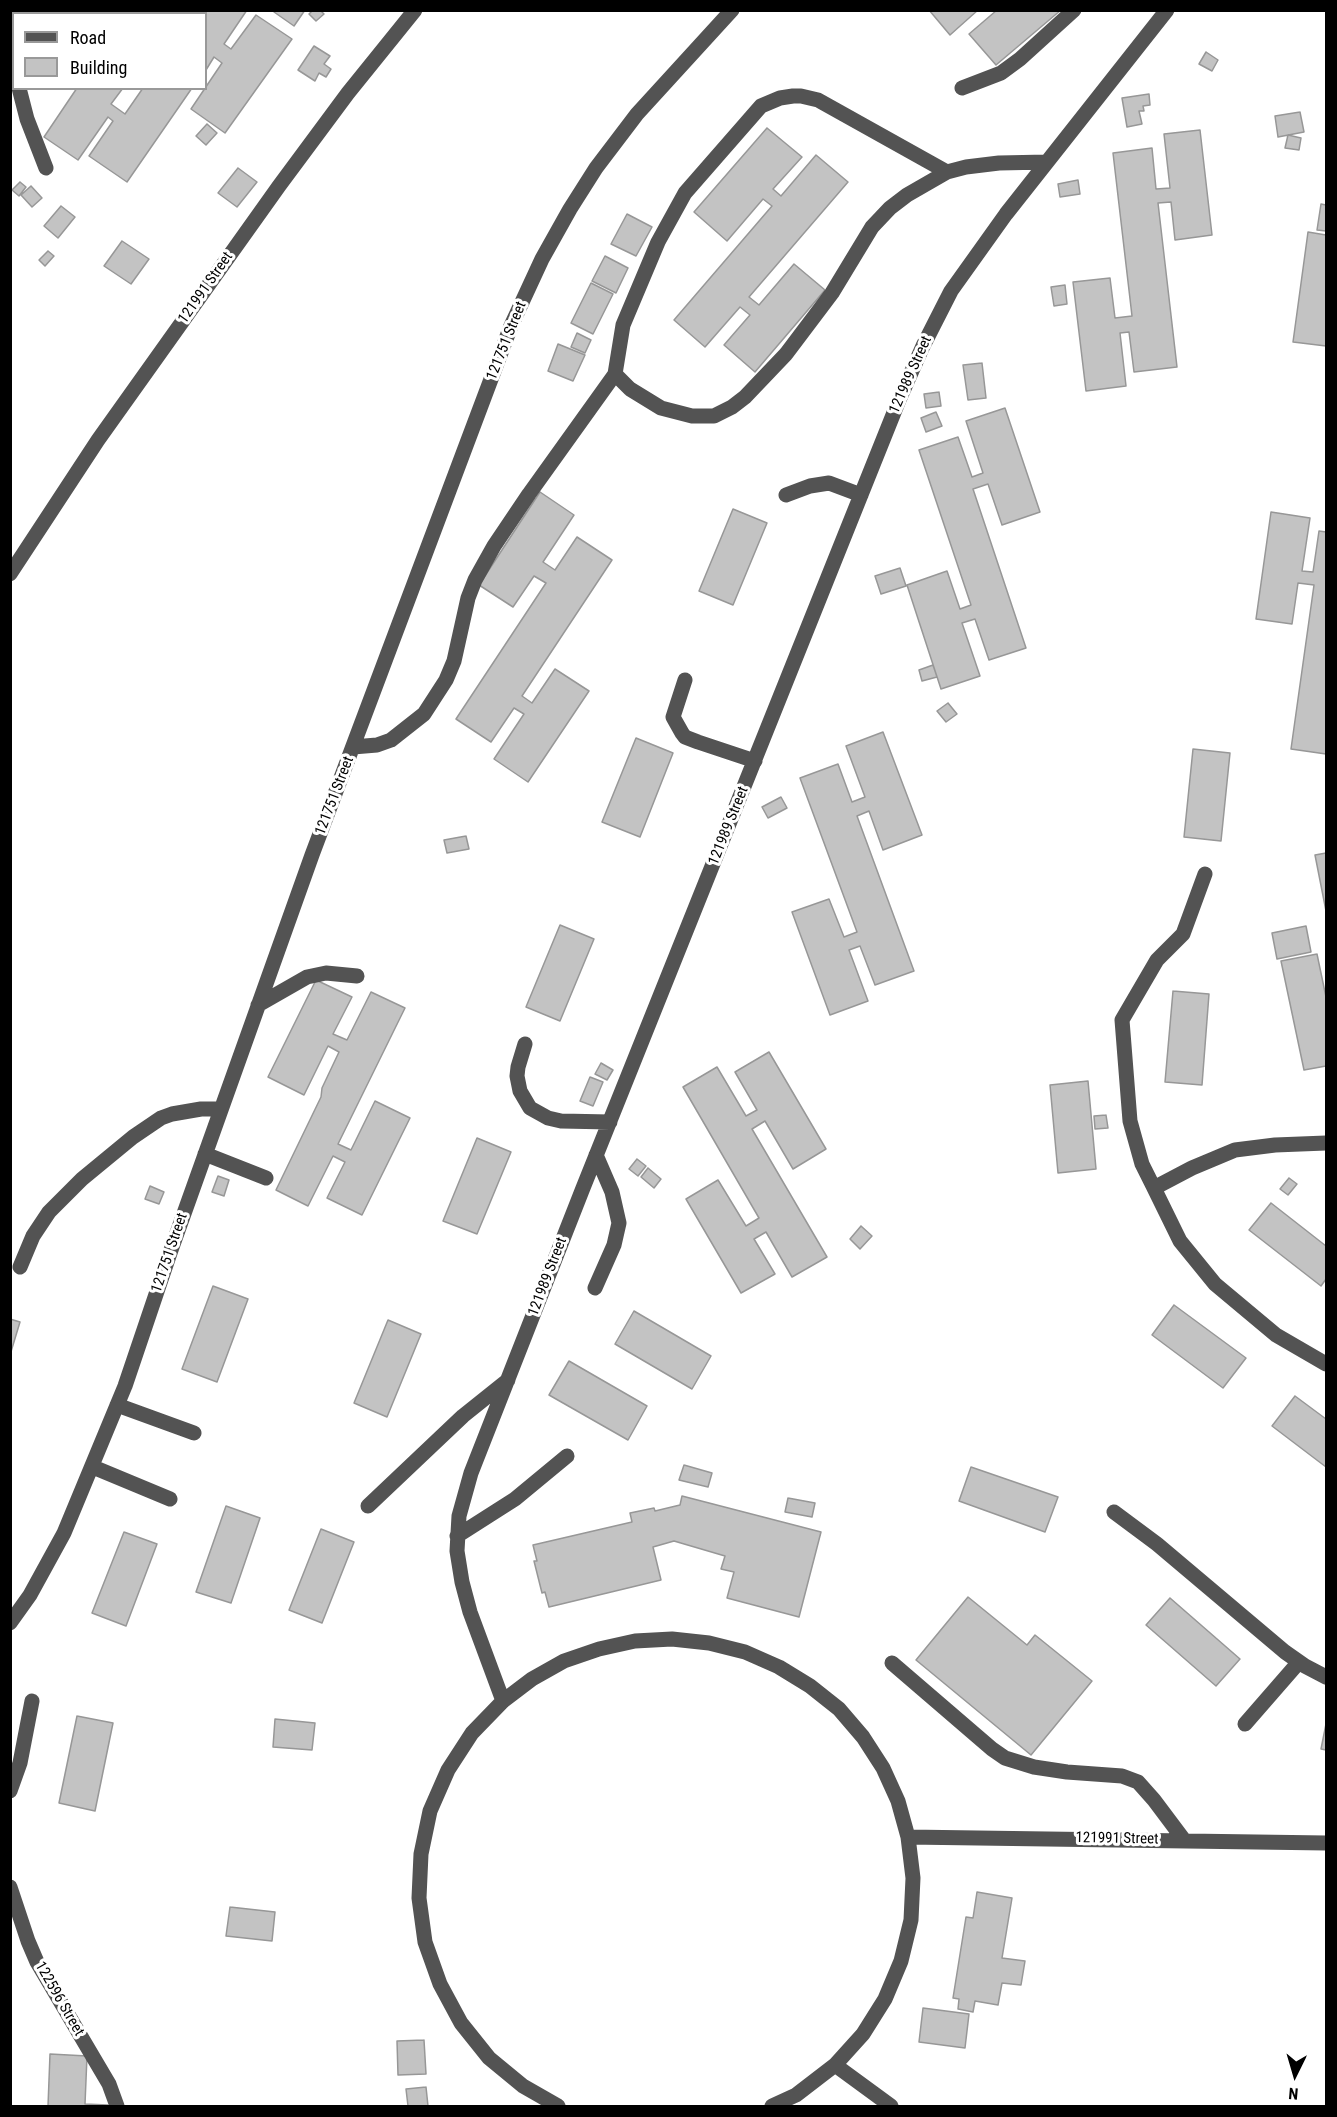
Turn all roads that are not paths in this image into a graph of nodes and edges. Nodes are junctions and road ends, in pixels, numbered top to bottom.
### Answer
1 (415, 10) edge
2 (732, 10) edge
3 (1074, 10) edge
4 (1167, 10) edge
5 (962, 88) dead end
6 (20, 90) edge
7 (1047, 162) junction
8 (46, 168) dead end
9 (947, 172) junction
10 (615, 374) junction
11 (786, 495) dead end
12 (861, 495) junction
13 (10, 573) edge
14 (685, 680) dead end
15 (353, 747) junction
16 (755, 761) junction
17 (1205, 874) dead end
18 (357, 976) dead end
19 (258, 1005) junction
20 (525, 1044) dead end
21 (221, 1109) junction
22 (610, 1122) junction
23 (1326, 1143) edge
24 (205, 1154) junction
25 (597, 1155) junction
26 (266, 1178) dead end
27 (1154, 1188) junction
28 (20, 1267) dead end
29 (595, 1288) dead end
30 (1326, 1364) edge
31 (508, 1380) junction
32 (117, 1405) junction
33 (194, 1433) dead end
34 (567, 1456) dead end
35 (93, 1467) junction
36 (170, 1499) dead end
37 (369, 1506) dead end
38 (1114, 1512) dead end
39 (457, 1536) junction
40 (10, 1623) edge
41 (1299, 1662) junction
42 (892, 1663) dead end
43 (1326, 1677) edge
44 (32, 1701) dead end
45 (503, 1701) junction
46 (1245, 1724) dead end
47 (10, 1791) edge
48 (908, 1837) junction
49 (1184, 1840) junction
50 (1326, 1843) edge
51 (10, 1887) edge
52 (835, 2065) junction
53 (117, 2106) edge
54 (558, 2106) edge
55 (772, 2106) edge
56 (891, 2106) edge

1 - 13 street, 121991 Street
2 - 15 street, 121751 Street
3 - 5 street
4 - 7 street, 121989 Street
6 - 8 street
7 - 9 street
7 - 12 street, 121989 Street
9 - 10 street
9 - 10 street
10 - 15 street
11 - 12 street
12 - 16 street, 121989 Street
14 - 16 street
15 - 19 street, 121751 Street
16 - 22 street, 121989 Street
17 - 27 street
18 - 19 street
19 - 21 street, 121751 Street
20 - 22 street
21 - 24 street, 121751 Street
21 - 28 street
22 - 25 street, 121989 Street
23 - 27 street
24 - 26 street
24 - 32 street, 121751 Street
25 - 29 street
25 - 31 street, 121989 Street
27 - 30 street
31 - 37 street
31 - 39 street, 121989 Street
32 - 33 street
32 - 35 street, 121751 Street
34 - 39 street
35 - 36 street
35 - 40 street, 121751 Street
38 - 41 street
39 - 45 street, 121989 Street
41 - 43 street
41 - 46 street
42 - 49 street
44 - 47 street
45 - 48 street
45 - 54 street
48 - 49 street, 121991 Street
48 - 52 street
49 - 50 street, 121991 Street
51 - 53 street, 122596 Street
52 - 55 street
52 - 56 street

